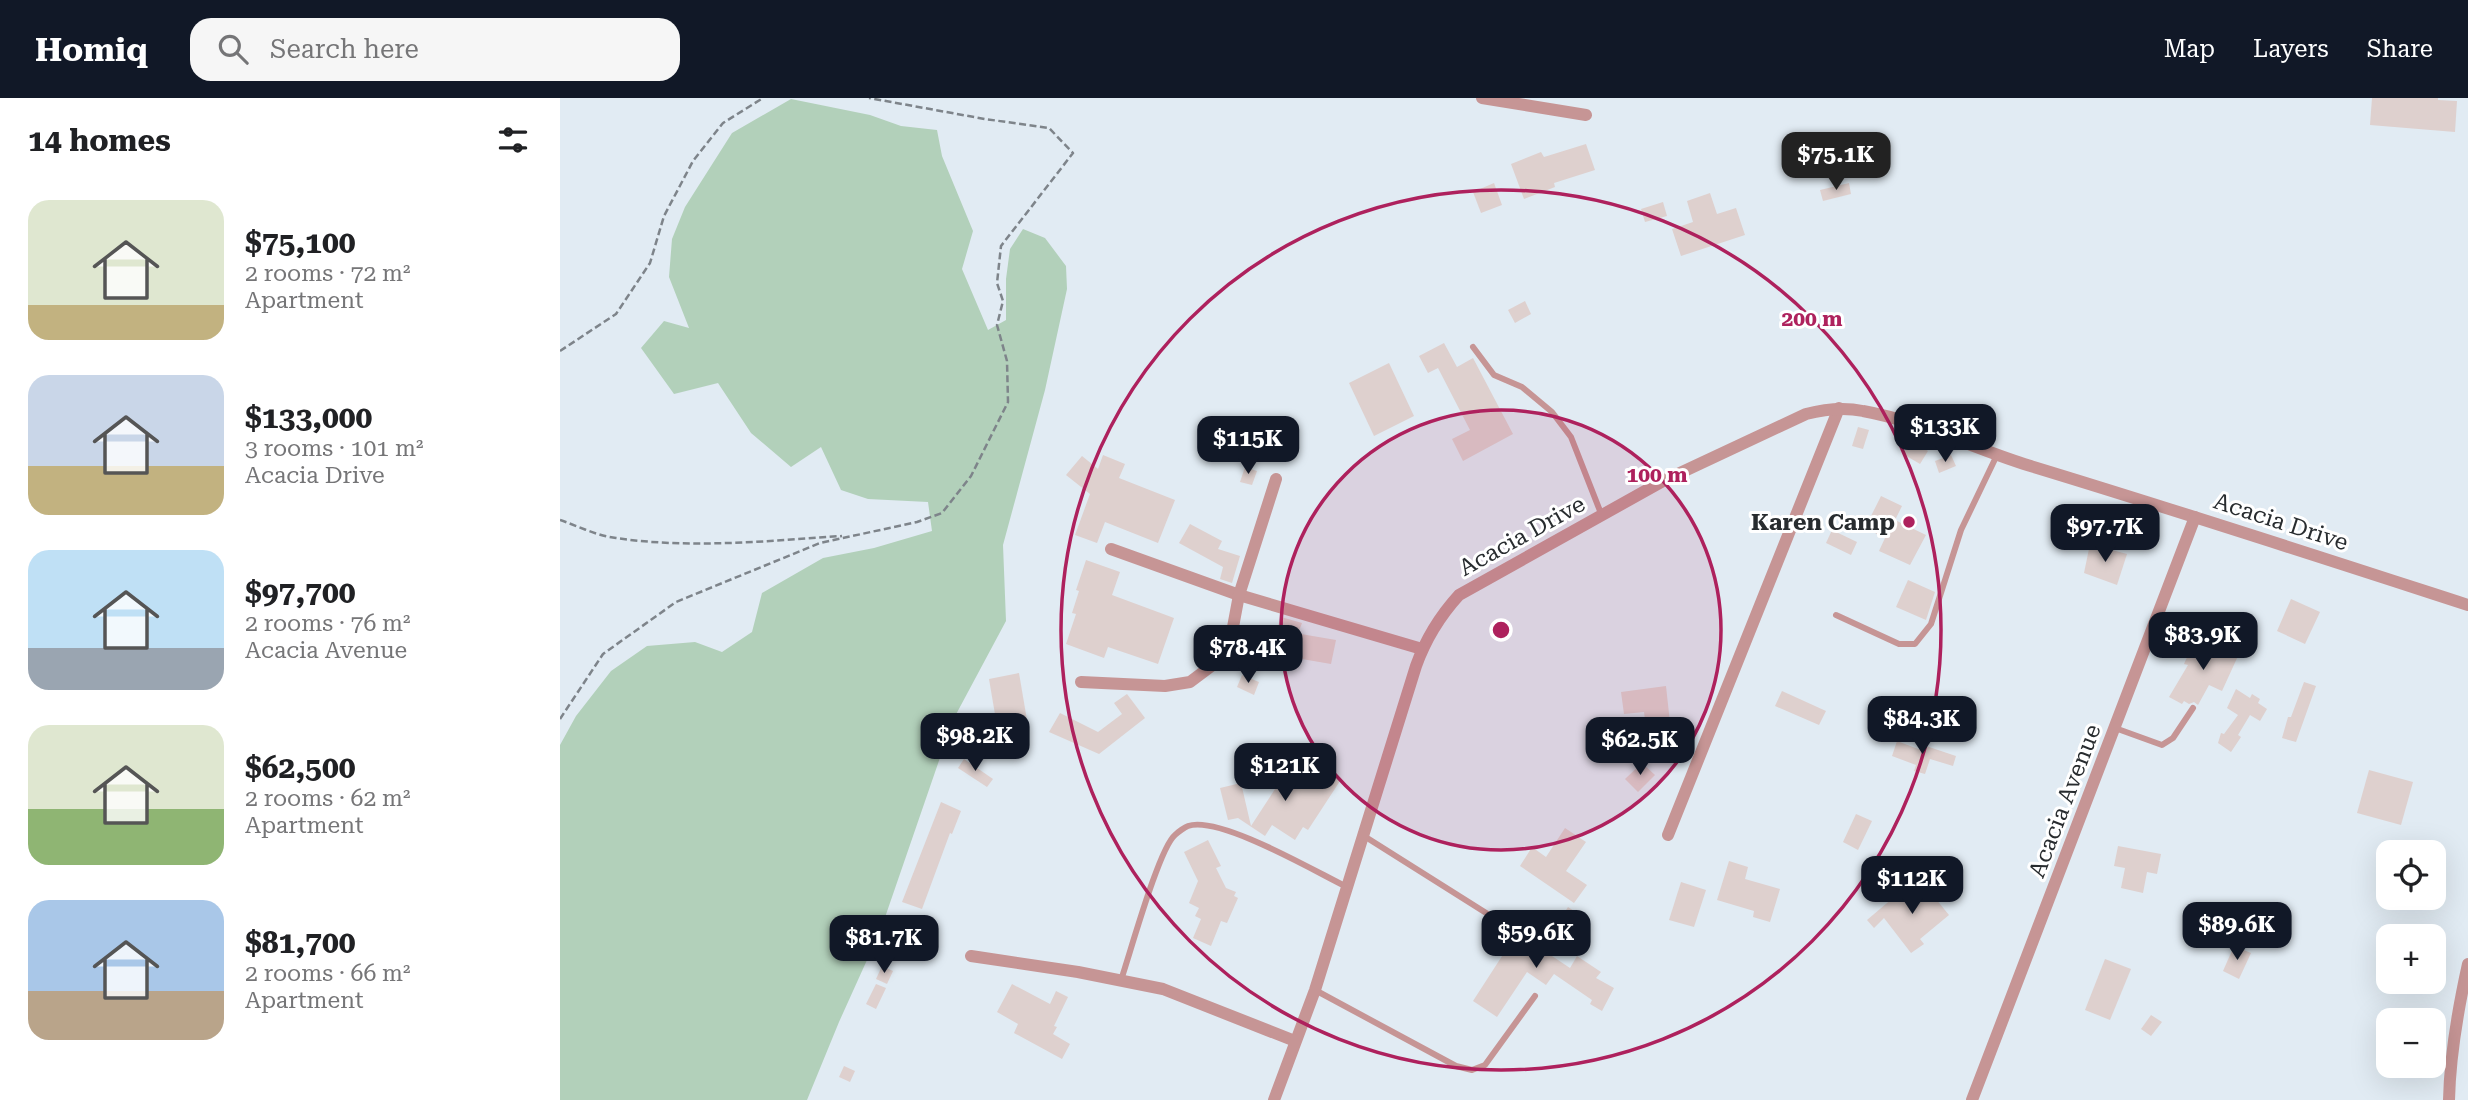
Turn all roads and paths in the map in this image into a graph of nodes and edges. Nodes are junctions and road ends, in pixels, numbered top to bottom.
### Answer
1 (763, 98) edge
2 (869, 98) edge
3 (1482, 98) edge
4 (1586, 115) dead end
5 (1473, 347) dead end
6 (560, 351) edge
7 (1839, 408) junction
8 (1997, 455) junction
9 (1276, 479) dead end
10 (1602, 516) junction
11 (2195, 516) junction
12 (560, 520) edge
13 (852, 535) junction
14 (1111, 549) dead end
15 (1239, 595) junction
16 (2468, 605) edge
17 (1836, 615) dead end
18 (1422, 649) junction
19 (1081, 682) dead end
20 (2193, 708) dead end
21 (560, 719) edge
22 (2115, 728) junction
23 (1668, 835) dead end
24 (1364, 836) junction
25 (1348, 888) junction
26 (1502, 923) dead end
27 (971, 956) dead end
28 (2468, 964) edge
29 (1121, 980) junction
30 (1314, 990) junction
31 (1535, 996) dead end
32 (1295, 1041) junction
33 (1274, 1100) edge
34 (1972, 1100) edge
35 (2449, 1100) edge

1 - 6 path
2 - 13 path
3 - 4 street
5 - 10 lane
7 - 8 street, Acacia Drive
7 - 10 street, Acacia Drive
7 - 23 street
8 - 11 street, Acacia Drive
8 - 17 lane
9 - 15 street
10 - 18 street, Acacia Drive
11 - 16 street, Acacia Drive
11 - 22 street, Acacia Avenue
12 - 13 path
13 - 21 path
14 - 15 street
15 - 18 street
15 - 19 street
18 - 24 street, Acacia Drive
20 - 22 lane
22 - 34 street, Acacia Avenue
24 - 25 street, Acacia Drive
24 - 26 lane
25 - 29 lane
25 - 30 street, Acacia Drive
27 - 29 street
28 - 35 street
29 - 32 street
30 - 31 lane
30 - 32 street, Acacia Drive
32 - 33 street, Acacia Drive

